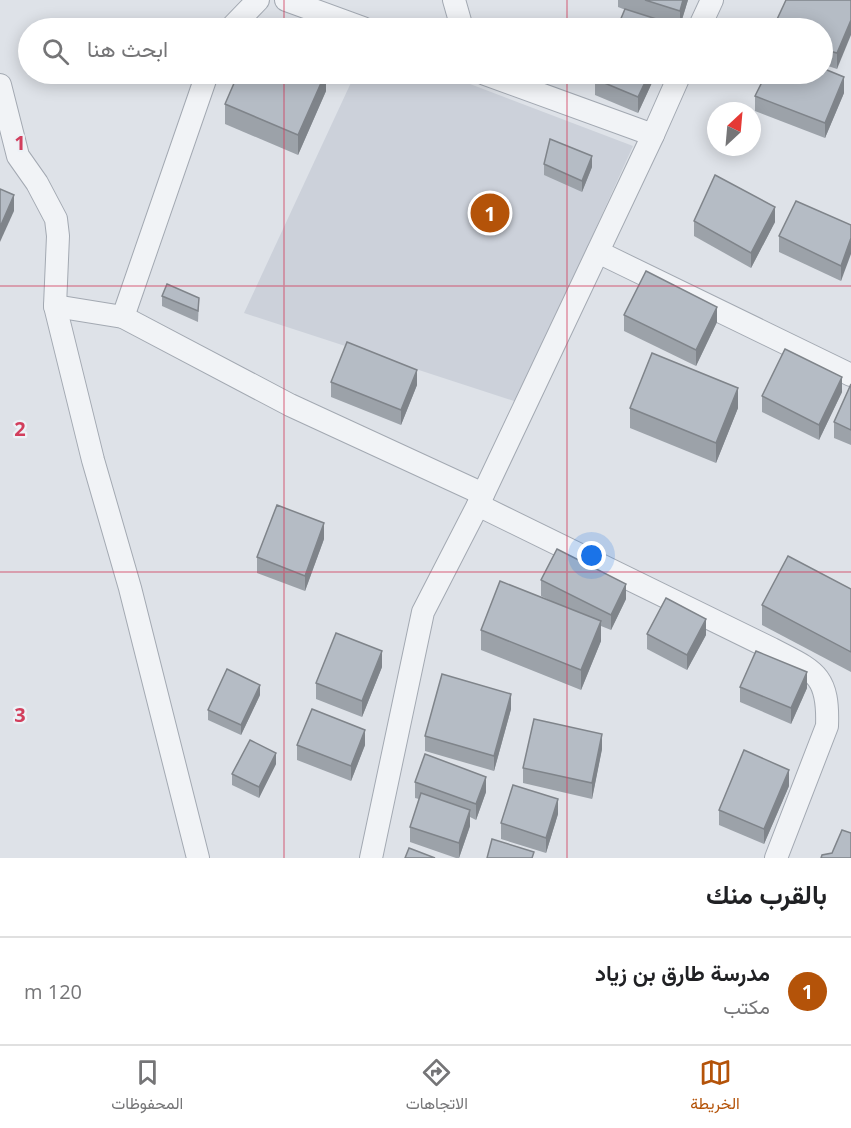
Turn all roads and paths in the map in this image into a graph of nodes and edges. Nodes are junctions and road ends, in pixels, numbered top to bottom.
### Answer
1 (258, 0) edge
2 (286, 0) edge
3 (454, 0) edge
4 (712, 0) edge
5 (240, 18) edge
6 (336, 18) edge
7 (459, 18) edge
8 (704, 18) edge
9 (204, 84) edge
10 (513, 84) edge
11 (676, 84) edge
12 (0, 85) edge
13 (653, 135) junction
14 (598, 252) junction
15 (56, 306) junction
16 (123, 317) junction
17 (851, 375) edge
18 (480, 500) junction
19 (198, 858) edge
20 (371, 858) edge
21 (776, 858) edge

1 - 5 street
2 - 6 street
3 - 7 street
4 - 8 street
9 - 16 street
10 - 13 street
11 - 13 street
12 - 15 street
13 - 14 street
14 - 17 street
14 - 18 street
15 - 16 street
15 - 19 street
16 - 18 street
18 - 20 street
18 - 21 street

